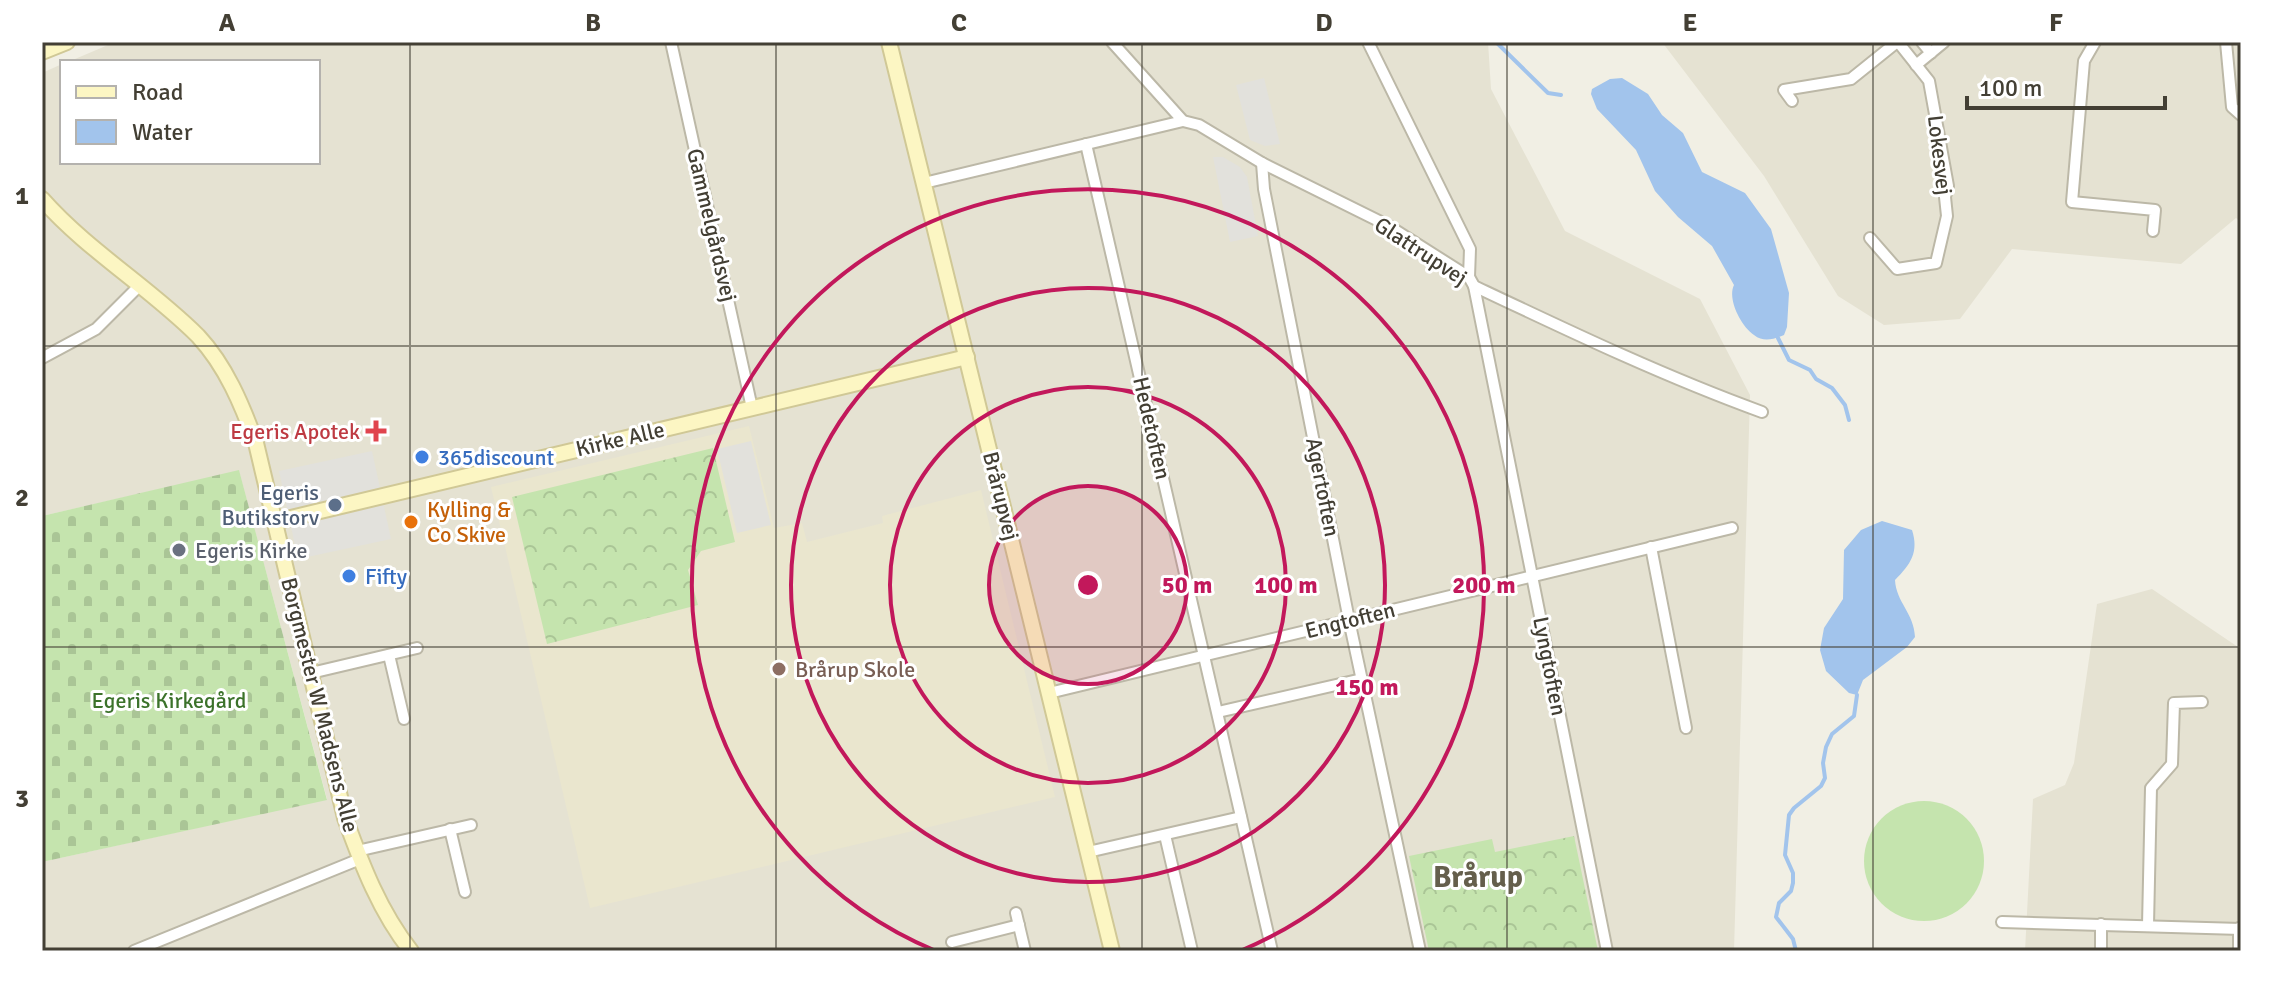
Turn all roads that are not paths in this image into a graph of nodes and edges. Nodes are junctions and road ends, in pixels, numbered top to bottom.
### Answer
1 (67, 42) edge
2 (671, 42) edge
3 (889, 42) edge
4 (1112, 42) edge
5 (1368, 42) edge
6 (1898, 42) edge
7 (1922, 42) edge
8 (1944, 42) edge
9 (2095, 42) edge
10 (2226, 42) edge
11 (42, 52) edge
12 (1931, 53) junction
13 (1916, 65) junction
14 (1792, 101) dead end
15 (2241, 115) edge
16 (1183, 121) junction
17 (1086, 144) junction
18 (1262, 163) junction
19 (924, 183) junction
20 (42, 199) edge
21 (2153, 231) dead end
22 (1870, 238) dead end
23 (1472, 282) junction
24 (139, 286) junction
25 (967, 357) junction
26 (42, 358) edge
27 (752, 408) junction
28 (1762, 412) dead end
29 (274, 522) junction
30 (1732, 528) dead end
31 (1651, 547) junction
32 (1532, 576) junction
33 (1349, 620) junction
34 (417, 648) dead end
35 (389, 655) junction
36 (1205, 655) junction
37 (311, 673) junction
38 (1362, 679) junction
39 (1049, 693) junction
40 (2202, 702) dead end
41 (1218, 712) junction
42 (404, 719) dead end
43 (1686, 728) dead end
44 (1241, 817) junction
45 (471, 825) dead end
46 (450, 829) junction
47 (1165, 835) junction
48 (1088, 852) junction
49 (358, 855) junction
50 (465, 892) dead end
51 (1016, 913) dead end
52 (2002, 922) dead end
53 (2101, 924) junction
54 (1019, 925) junction
55 (2148, 925) junction
56 (2240, 928) edge
57 (952, 942) dead end
58 (134, 951) edge
59 (411, 951) edge
60 (1025, 951) edge
61 (1112, 951) edge
62 (1192, 951) edge
63 (1272, 951) edge
64 (1420, 951) edge
65 (1607, 951) edge
66 (2101, 951) edge
67 (2239, 951) edge

1 - 11 street
2 - 27 street, Gammelgårdsvej
3 - 19 street, Brårupvej
4 - 16 street, Glattrupvej
5 - 23 street, Lyngtoften
6 - 13 street, Lokesvej
6 - 14 street, Lokesvej
7 - 12 street
8 - 12 street
9 - 21 street
10 - 15 street
12 - 13 street
13 - 22 street, Lokesvej
16 - 17 street
16 - 18 street, Glattrupvej
17 - 19 street
17 - 36 street, Hedetoften
18 - 23 street, Glattrupvej
18 - 33 street, Agertoften
19 - 25 street, Brårupvej
20 - 24 street, Borgmester W Madsens Alle
23 - 28 street, Glattrupvej
23 - 32 street, Lyngtoften
24 - 26 street
24 - 29 street, Borgmester W Madsens Alle
25 - 27 street, Kirke Alle
25 - 39 street, Brårupvej
27 - 29 street, Kirke Alle
29 - 37 street, Borgmester W Madsens Alle
30 - 31 street, Engtoften
31 - 32 street, Engtoften
31 - 43 street
32 - 33 street, Engtoften
32 - 65 street, Lyngtoften
33 - 36 street, Engtoften
33 - 38 street, Agertoften
34 - 35 street
35 - 37 street
35 - 42 street
36 - 39 street, Engtoften
36 - 41 street, Hedetoften
37 - 49 street, Borgmester W Madsens Alle
38 - 41 street
38 - 64 street, Agertoften
39 - 48 street, Brårupvej
40 - 55 street
41 - 44 street, Hedetoften
44 - 47 street
44 - 63 street, Hedetoften
45 - 46 street
46 - 49 street
46 - 50 street
47 - 48 street
47 - 62 street
48 - 61 street, Brårupvej
49 - 58 street
49 - 59 street, Borgmester W Madsens Alle
51 - 54 street
52 - 53 street
53 - 55 street
53 - 66 street
54 - 57 street
54 - 60 street
55 - 56 street
56 - 67 street

